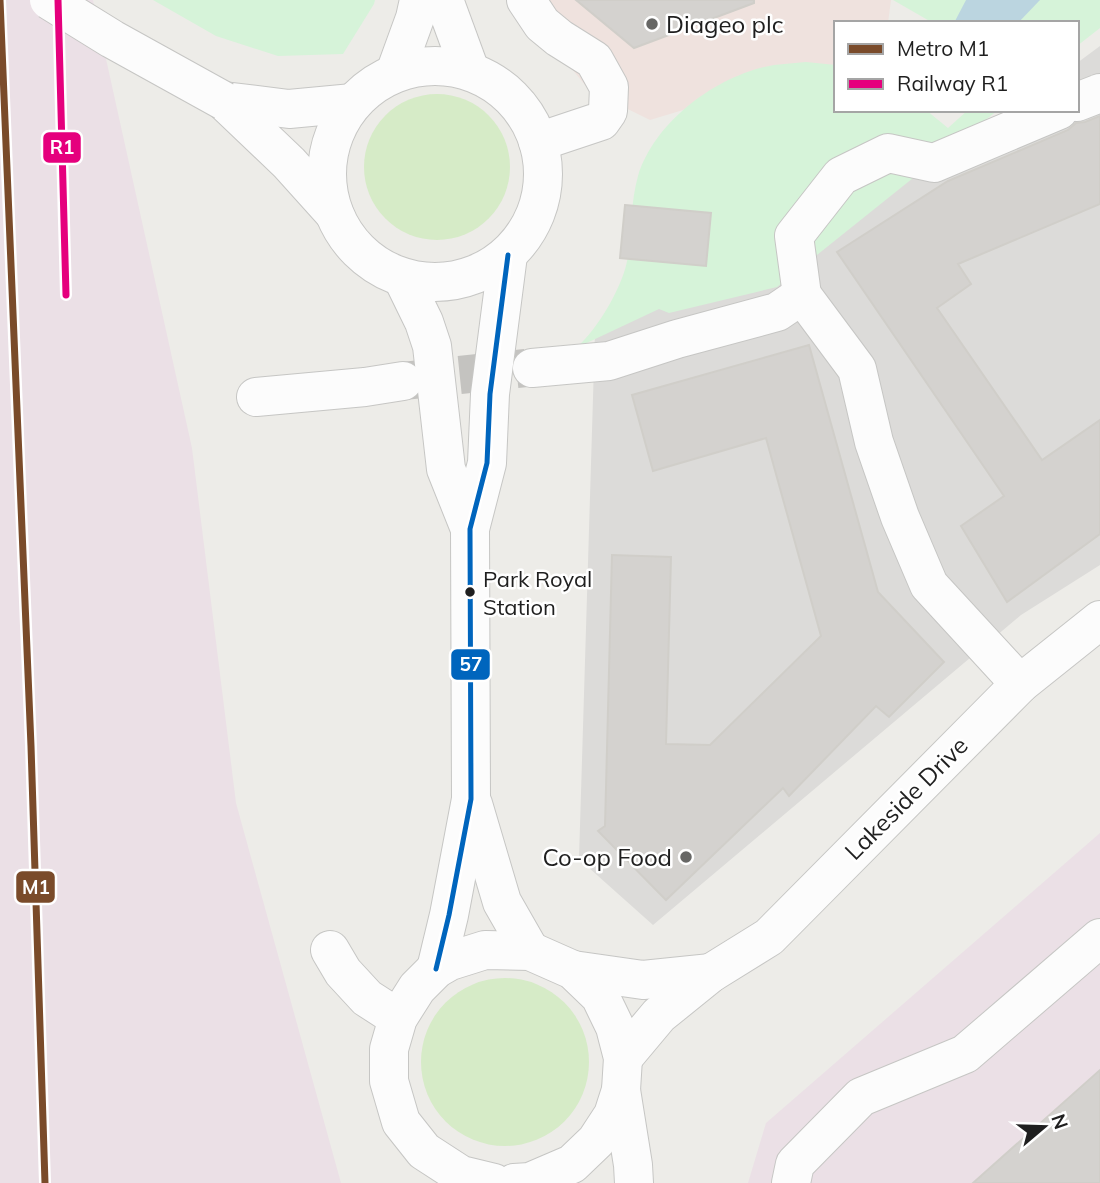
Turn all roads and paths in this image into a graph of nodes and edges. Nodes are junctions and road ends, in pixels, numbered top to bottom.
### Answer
1 (49, 0) edge
2 (419, 0) edge
3 (444, 0) edge
4 (526, 0) edge
5 (468, 68) junction
6 (395, 73) junction
7 (1100, 93) edge
8 (1079, 101) edge
9 (224, 102) junction
10 (353, 103) junction
11 (1054, 112) edge
12 (538, 142) junction
13 (334, 213) junction
14 (508, 255) junction
15 (404, 279) junction
16 (802, 295) junction
17 (543, 367) tunnel mouth
18 (403, 381) tunnel mouth
19 (256, 397) dead end
20 (470, 529) junction
21 (1100, 620) edge
22 (1020, 684) junction
23 (471, 799) junction
24 (1100, 938) edge
25 (330, 950) dead end
26 (530, 951) junction
27 (436, 969) junction
28 (573, 970) junction
29 (711, 973) junction
30 (398, 1018) junction
31 (622, 1074) junction
32 (425, 1167) edge
33 (517, 1183) edge
34 (634, 1183) edge
35 (791, 1183) edge

1 - 9 street, bridge
2 - 6 street
3 - 5 street
4 - 12 street
5 - 6 street
5 - 12 street
6 - 10 street
7 - 8 street
9 - 10 street
9 - 13 street
10 - 13 street
11 - 16 street
12 - 14 street
13 - 15 street
14 - 15 street
14 - 20 street
15 - 20 street
16 - 17 street
16 - 22 street
18 - 19 street
20 - 23 street
21 - 22 street, Lakeside Drive
22 - 29 street, Lakeside Drive
23 - 26 street
23 - 27 street
24 - 35 street
25 - 30 street
26 - 27 street
26 - 28 street
27 - 30 street
28 - 29 street, Lakeside Drive
28 - 31 street
29 - 31 street, Lakeside Drive
30 - 32 street
31 - 33 street
31 - 34 street
32 - 33 street

